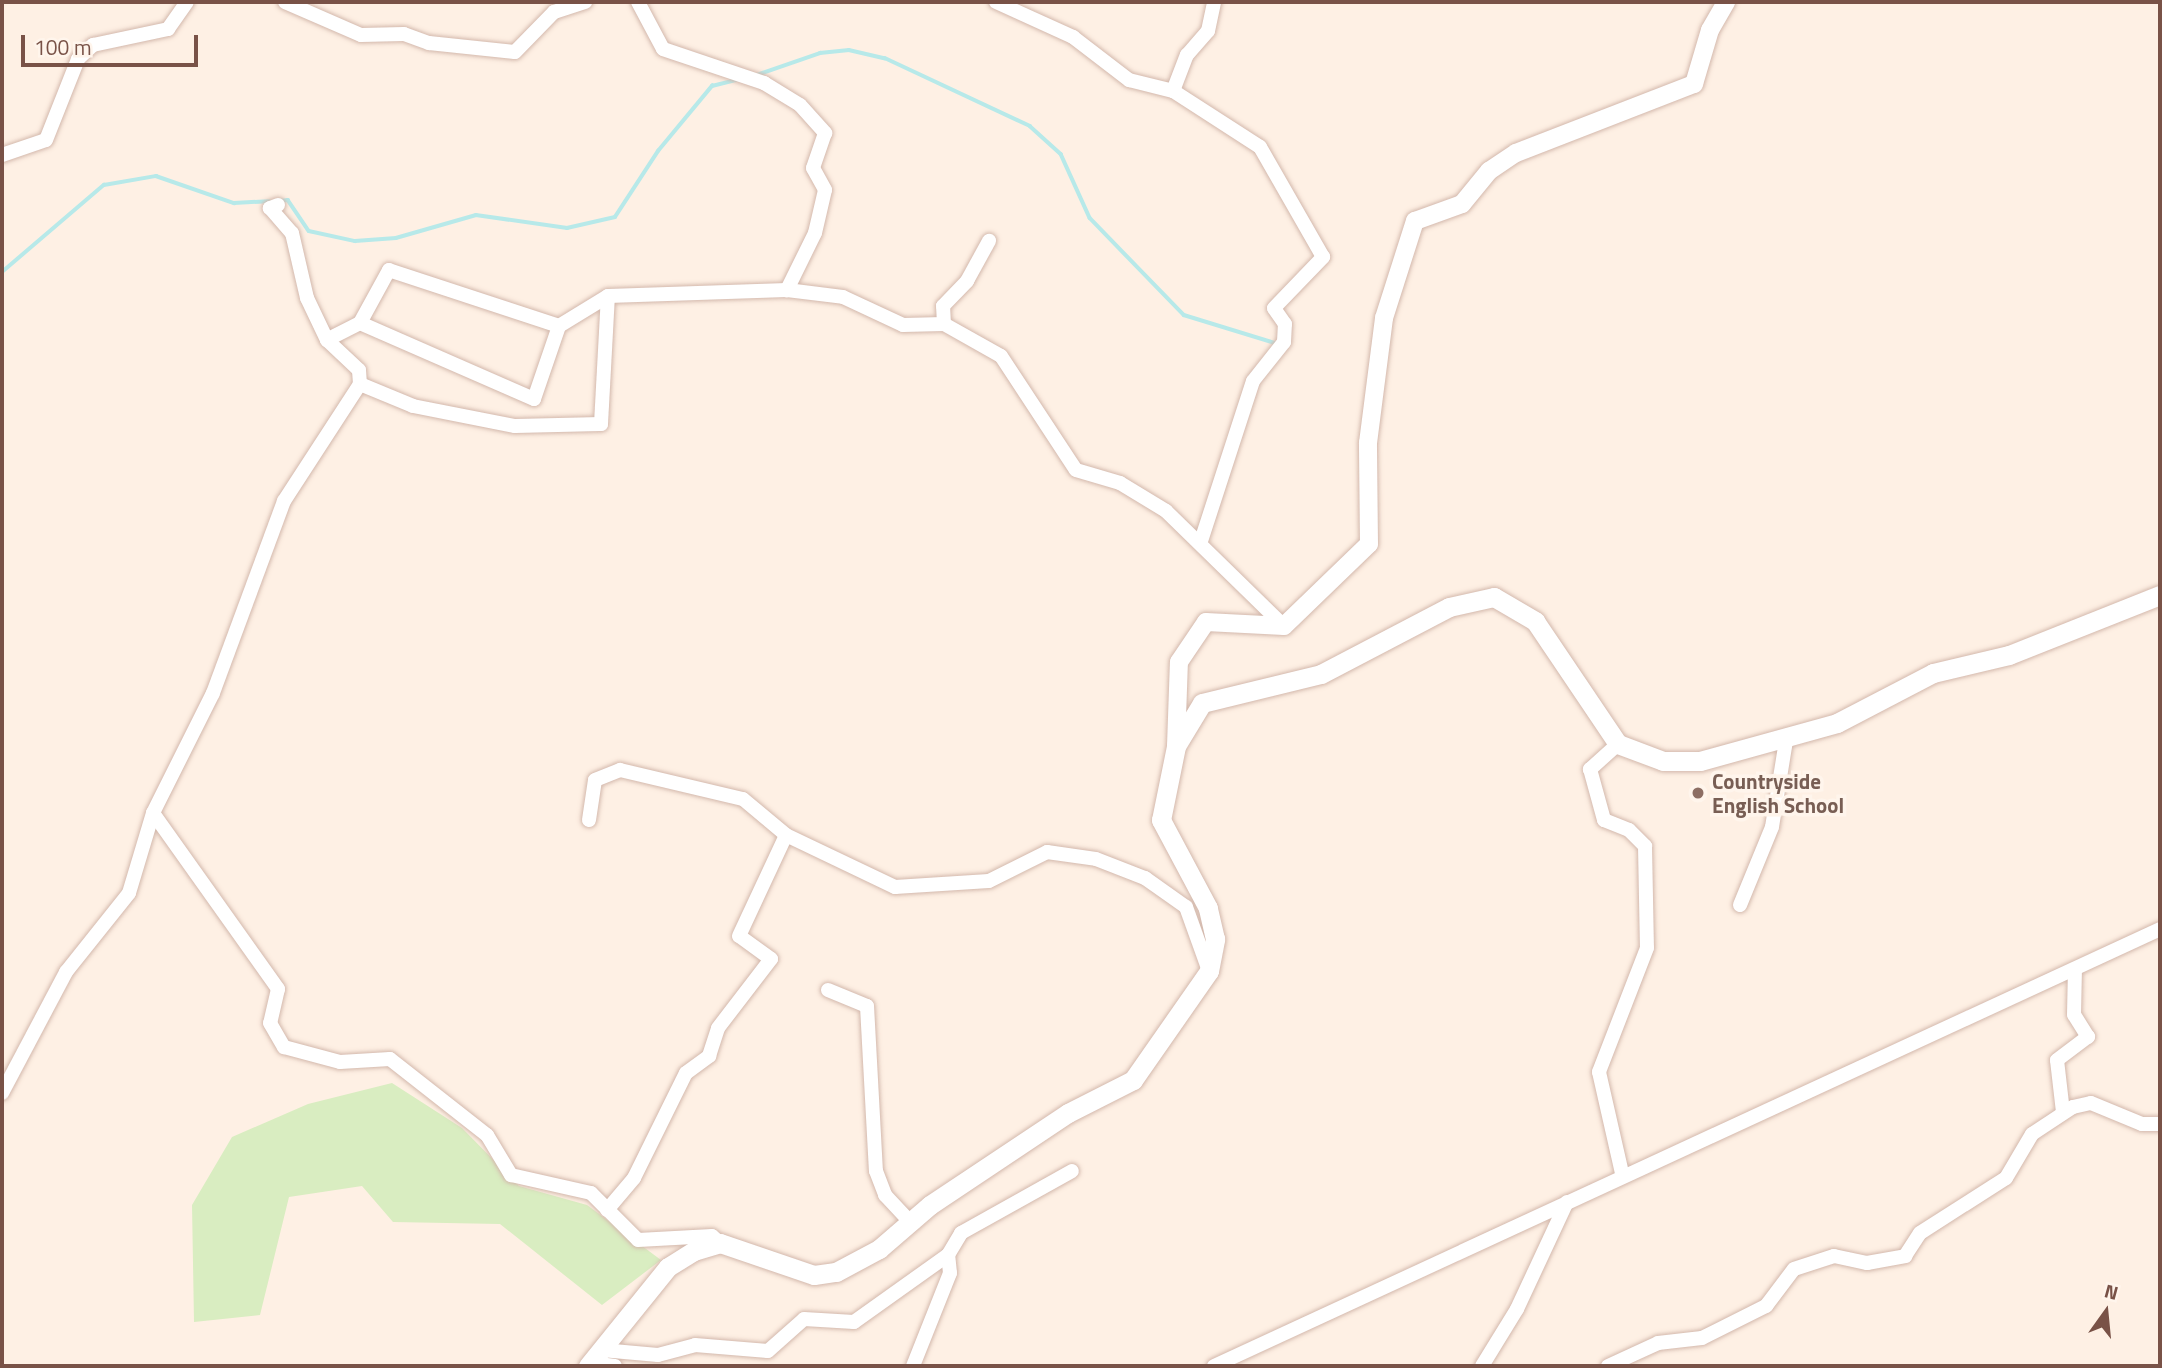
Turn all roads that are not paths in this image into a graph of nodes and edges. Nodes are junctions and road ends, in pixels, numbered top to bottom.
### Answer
1 (187, 2) edge
2 (285, 2) edge
3 (585, 2) edge
4 (638, 2) edge
5 (996, 2) edge
6 (1214, 2) edge
7 (1726, 2) edge
8 (1173, 91) junction
9 (2, 155) edge
10 (278, 205) dead end
11 (989, 242) dead end
12 (787, 290) junction
13 (608, 296) junction
14 (360, 323) junction
15 (944, 324) junction
16 (559, 326) junction
17 (327, 340) junction
18 (360, 384) junction
19 (1201, 541) junction
20 (2160, 595) edge
21 (1284, 626) junction
22 (1786, 741) junction
23 (1618, 744) junction
24 (1176, 746) junction
25 (153, 813) junction
26 (589, 820) dead end
27 (786, 835) junction
28 (1740, 905) dead end
29 (2160, 929) edge
30 (2075, 969) junction
31 (1209, 971) junction
32 (828, 990) dead end
33 (2, 1093) edge
34 (2063, 1112) junction
35 (2160, 1124) edge
36 (1072, 1171) dead end
37 (1622, 1173) junction
38 (1570, 1198) junction
39 (607, 1210) junction
40 (909, 1221) junction
41 (720, 1243) junction
42 (948, 1255) junction
43 (594, 1360) edge
44 (1222, 1364) edge
45 (615, 1366) edge
46 (913, 1366) edge
47 (1482, 1366) edge
48 (1608, 1366) edge

1 - 9 street
2 - 3 street
4 - 12 street
5 - 8 street
6 - 8 street
7 - 21 street
8 - 19 street
10 - 17 street
11 - 15 street
12 - 13 street
12 - 15 street
13 - 16 street
13 - 18 street
14 - 16 street
14 - 16 street
14 - 17 street
15 - 19 street
17 - 18 street
18 - 25 street
19 - 21 street
20 - 22 main road
21 - 24 street
22 - 23 main road
22 - 28 street
23 - 24 main road
23 - 37 street
24 - 31 main road
25 - 33 street
25 - 39 street
26 - 27 street
27 - 31 street
27 - 39 street
29 - 30 street
30 - 34 street
30 - 37 street
31 - 40 main road
32 - 40 street
34 - 35 street
34 - 48 street
36 - 42 street
37 - 38 street
38 - 44 street
38 - 47 street
39 - 41 street
40 - 41 main road
41 - 43 main road
42 - 43 street
42 - 46 street
43 - 45 street

